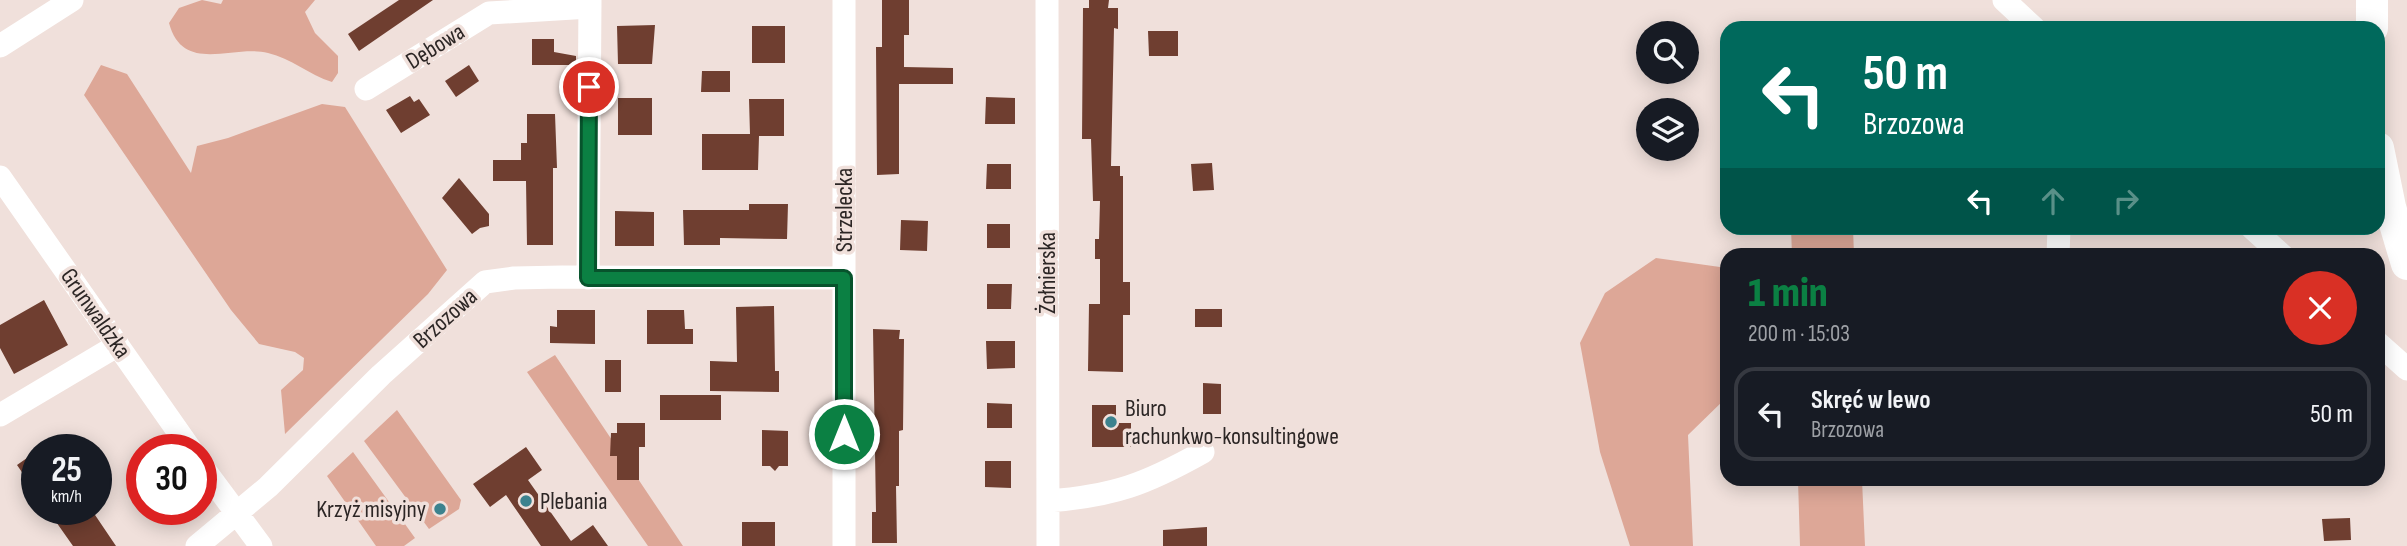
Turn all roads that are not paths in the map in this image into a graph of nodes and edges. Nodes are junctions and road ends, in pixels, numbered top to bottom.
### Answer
1 (72, 0) edge
2 (844, 0) edge
3 (1047, 0) edge
4 (2004, 0) edge
5 (2372, 0) edge
6 (590, 3) edge
7 (2026, 21) edge
8 (2372, 21) edge
9 (0, 46) edge
10 (366, 89) dead end
11 (0, 177) edge
12 (2385, 182) edge
13 (2260, 235) edge
14 (2274, 248) edge
15 (2407, 264) edge
16 (588, 278) junction
17 (844, 278) junction
18 (118, 345) junction
19 (2385, 349) edge
20 (2407, 369) edge
21 (0, 415) edge
22 (180, 434) edge
23 (1203, 452) dead end
24 (217, 488) edge
25 (1048, 501) junction
26 (235, 514) junction
27 (197, 546) edge
28 (261, 546) edge
29 (844, 546) edge
30 (1048, 546) edge

1 - 9 street
2 - 17 street, Strzelecka
3 - 25 street, Żołnierska
4 - 7 street
5 - 8 main road
6 - 10 street, Dębowa
6 - 16 street
11 - 18 street, Grunwaldzka
12 - 15 main road
13 - 14 street
16 - 17 street, Brzozowa
16 - 26 street, Brzozowa
17 - 29 street, Strzelecka
18 - 21 street
18 - 22 street, Grunwaldzka
19 - 20 street
23 - 25 street
24 - 26 street
25 - 30 street, Żołnierska
26 - 27 street, Brzozowa
26 - 28 street

